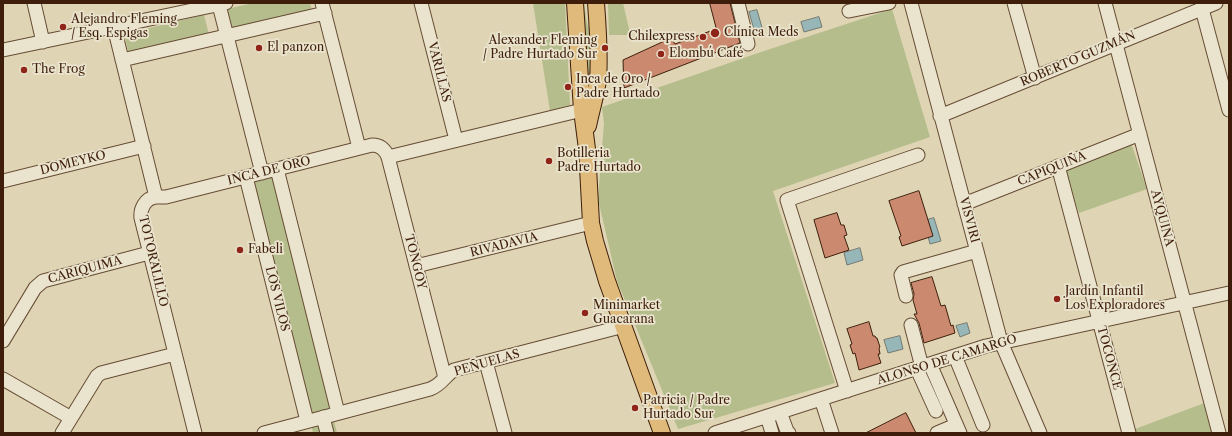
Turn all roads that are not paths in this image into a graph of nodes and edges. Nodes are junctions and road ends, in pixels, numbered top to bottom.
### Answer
1 (34, 3) edge
2 (421, 3) edge
3 (575, 3) edge
4 (596, 3) edge
5 (738, 3) edge
6 (889, 3) edge
7 (911, 3) edge
8 (1014, 3) edge
9 (1105, 3) edge
10 (1216, 3) edge
11 (222, 4) edge
12 (187, 7) edge
13 (323, 8) edge
14 (1202, 9) junction
15 (850, 11) dead end
16 (114, 27) junction
17 (227, 36) junction
18 (42, 42) junction
19 (748, 44) dead end
20 (1116, 44) junction
21 (3, 50) edge
22 (122, 60) junction
23 (1034, 78) junction
24 (582, 110) junction
25 (1229, 110) edge
26 (940, 116) junction
27 (1140, 134) junction
28 (456, 140) junction
29 (144, 146) junction
30 (359, 148) junction
31 (587, 149) junction
32 (385, 152) junction
33 (918, 155) dead end
34 (1058, 166) junction
35 (277, 169) junction
36 (262, 173) junction
37 (246, 177) junction
38 (3, 181) edge
39 (156, 197) junction
40 (964, 204) junction
41 (591, 223) junction
42 (977, 251) junction
43 (149, 253) junction
44 (416, 266) junction
45 (1229, 293) edge
46 (906, 296) dead end
47 (1185, 303) junction
48 (1099, 321) junction
49 (911, 325) dead end
50 (624, 326) junction
51 (3, 341) edge
52 (1001, 342) junction
53 (175, 354) junction
54 (954, 356) junction
55 (486, 362) junction
56 (923, 367) junction
57 (445, 378) junction
58 (3, 379) edge
59 (847, 391) junction
60 (821, 399) junction
61 (936, 411) dead end
62 (780, 412) junction
63 (338, 413) junction
64 (766, 416) junction
65 (323, 417) junction
66 (307, 422) junction
67 (984, 425) dead end
68 (68, 428) edge
69 (958, 429) edge
70 (195, 433) edge
71 (264, 433) edge
72 (327, 433) edge
73 (505, 433) edge
74 (662, 433) edge
75 (715, 433) edge
76 (772, 433) edge
77 (789, 433) edge
78 (832, 433) edge
79 (937, 433) edge
80 (1040, 433) edge
81 (1128, 433) edge
82 (1219, 433) edge

1 - 18 street
2 - 28 street, VARILLAS
3 - 24 main road
4 - 31 main road
5 - 19 street
6 - 15 street
7 - 26 street, VISVIRI
8 - 23 street
9 - 20 street, AYQUINA
10 - 14 street, ROBERTO GUZMÁN
11 - 12 street
11 - 17 street
12 - 16 street
13 - 17 street
13 - 30 street
14 - 20 street, ROBERTO GUZMÁN
14 - 25 street
16 - 18 street
16 - 22 street
17 - 22 street
17 - 36 street
18 - 21 street
20 - 23 street, ROBERTO GUZMÁN
20 - 27 street, AYQUINA
22 - 29 street
23 - 26 street, ROBERTO GUZMÁN
24 - 28 street, INCA DE ORO
24 - 31 main road
26 - 40 street, VISVIRI
27 - 34 street, CAPIQUIÑA
27 - 47 street, AYQUINA
28 - 32 street, INCA DE ORO
29 - 38 street, DOMEYKO
29 - 39 street
30 - 32 street, INCA DE ORO
30 - 35 street, INCA DE ORO
31 - 41 main road
32 - 44 street, TONGOY
33 - 59 street
34 - 40 street, CAPIQUIÑA
34 - 48 street, TOCONCE
35 - 36 street, INCA DE ORO
35 - 63 street
36 - 37 street, INCA DE ORO
37 - 39 street, INCA DE ORO
37 - 66 street, LOS VILOS
39 - 43 street, TOTORALILLO
40 - 42 street, VISVIRI
41 - 44 street, RIVADAVIA
41 - 50 main road
42 - 46 street
42 - 52 street, VISVIRI
43 - 51 street, CARIQUIMA
43 - 53 street, TOTORALILLO
44 - 57 street, TONGOY
45 - 47 street, ALONSO DE CAMARGO
47 - 48 street, ALONSO DE CAMARGO
47 - 82 street, AYQUINA
48 - 52 street, ALONSO DE CAMARGO
48 - 81 street, TOCONCE
49 - 56 street
50 - 55 street, PEÑUELAS
50 - 74 main road
52 - 54 street, ALONSO DE CAMARGO
52 - 80 street, VISVIRI
53 - 68 street
53 - 70 street, TOTORALILLO
54 - 56 street, ALONSO DE CAMARGO
54 - 67 street
55 - 57 street, PEÑUELAS
55 - 73 street
56 - 59 street, ALONSO DE CAMARGO
56 - 61 street
56 - 69 street
57 - 63 street, PEÑUELAS
58 - 68 street
59 - 60 street, ALONSO DE CAMARGO
60 - 62 street, ALONSO DE CAMARGO
60 - 78 street
62 - 64 street, ALONSO DE CAMARGO
62 - 77 street
63 - 65 street, PEÑUELAS
64 - 75 street, ALONSO DE CAMARGO
64 - 76 street
65 - 66 street, PEÑUELAS
65 - 72 street
66 - 71 street, PEÑUELAS
69 - 79 street

